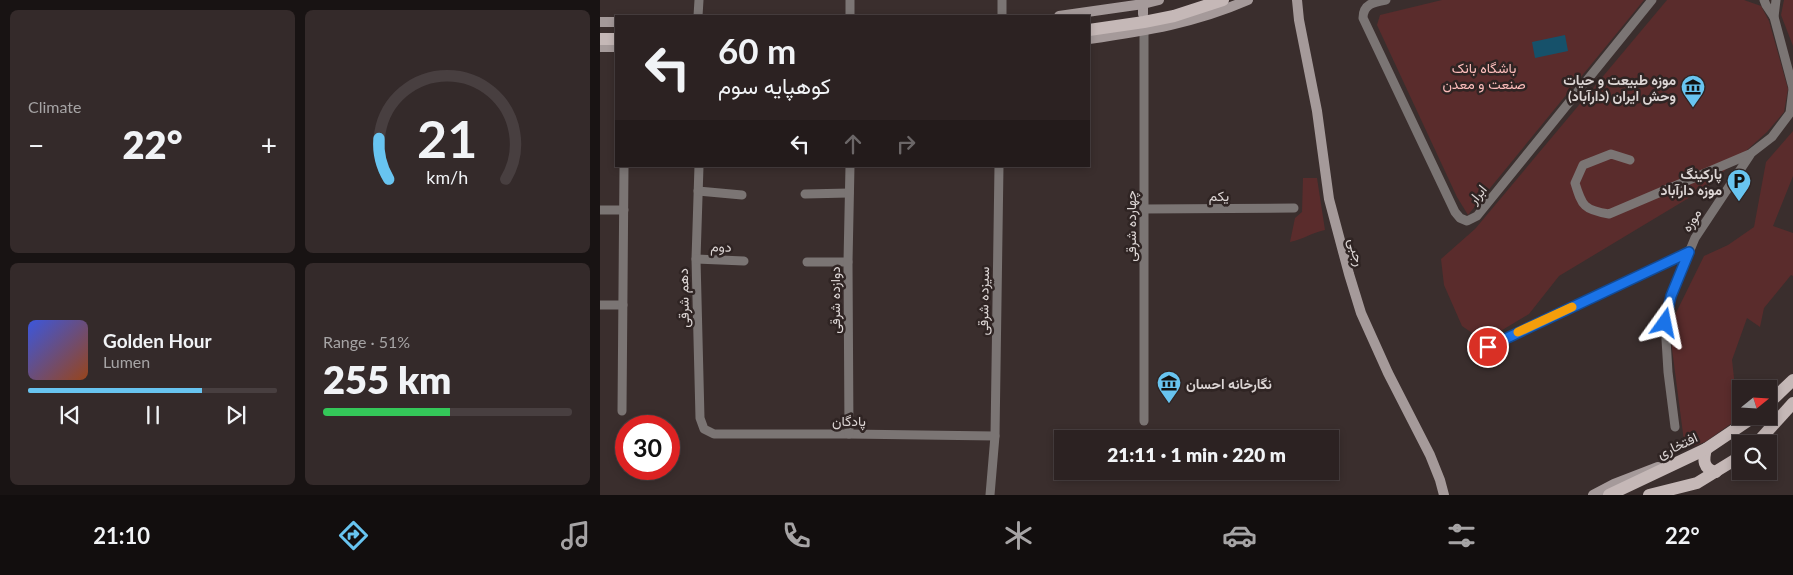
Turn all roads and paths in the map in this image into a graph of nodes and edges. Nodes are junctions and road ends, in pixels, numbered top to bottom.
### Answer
1 (699, 0) edge
2 (850, 0) edge
3 (1002, 0) edge
4 (1159, 0) edge
5 (1196, 0) edge
6 (1223, 0) edge
7 (1248, 0) edge
8 (1297, 0) edge
9 (1386, 0) edge
10 (1652, 0) edge
11 (1764, 0) edge
12 (1776, 0) edge
13 (698, 15) edge
14 (850, 15) edge
15 (1002, 15) edge
16 (1143, 15) edge
17 (1090, 16) edge
18 (1774, 17) junction
19 (600, 22) edge
20 (615, 22) edge
21 (1090, 22) edge
22 (1090, 30) edge
23 (600, 31) edge
24 (615, 31) edge
25 (600, 39) edge
26 (615, 39) edge
27 (1090, 39) edge
28 (600, 47) edge
29 (615, 47) edge
30 (1793, 88) edge
31 (1750, 154) junction
32 (1630, 160) dead end
33 (624, 167) edge
34 (698, 167) edge
35 (850, 167) edge
36 (999, 167) edge
37 (698, 191) junction
38 (805, 194) dead end
39 (850, 194) junction
40 (742, 195) dead end
41 (1294, 208) dead end
42 (1144, 209) junction
43 (600, 210) edge
44 (624, 210) junction
45 (1689, 252) junction
46 (696, 259) junction
47 (744, 261) dead end
48 (806, 262) dead end
49 (848, 262) junction
50 (600, 305) edge
51 (623, 305) junction
52 (1488, 347) dead end
53 (1793, 380) edge
54 (1778, 394) edge
55 (1793, 403) edge
56 (622, 411) dead end
57 (1144, 421) dead end
58 (1742, 425) edge
59 (1675, 427) dead end
60 (704, 429) joint
61 (849, 434) junction
62 (1764, 435) edge
63 (995, 436) junction
64 (1706, 449) junction
65 (1678, 461) junction
66 (1732, 462) edge
67 (1716, 472) junction
68 (990, 495) edge
69 (1444, 495) edge
70 (1594, 495) edge
71 (1609, 495) edge
72 (1649, 495) edge

1 - 13 street
2 - 14 street
3 - 15 street
4 - 16 main road
5 - 16 main road
6 - 16 main road
7 - 16 main road
8 - 69 main road, رجبی
9 - 10 street, ابرار
11 - 18 street
12 - 18 street
16 - 17 main road
16 - 21 main road
16 - 22 main road
16 - 27 main road
16 - 42 street, چهارده شرقی
18 - 30 street
19 - 20 main road
23 - 24 main road
25 - 26 main road
28 - 29 main road
30 - 31 street
31 - 32 street
31 - 45 street, موزه
33 - 44 street
34 - 37 street, دهم شرقی
35 - 39 street, دوازده شرقی
36 - 63 street, سیزده شرقی
37 - 40 street
37 - 46 street, دهم شرقی
38 - 39 street
39 - 49 street, دوازده شرقی
41 - 42 street, یکم
42 - 57 street, چهارده شرقی
43 - 44 street
44 - 51 street
45 - 52 street
45 - 59 street, موزه
46 - 47 street, دوم
46 - 60 street, دهم شرقی
48 - 49 street
49 - 61 street, دوازده شرقی
50 - 51 street
51 - 56 street
53 - 54 main road
55 - 62 main road
58 - 64 main road, افتخاری
60 - 61 street, پادگان
61 - 63 street, پادگان
63 - 68 street, سیزده شرقی
64 - 65 main road, افتخاری
64 - 67 main road
65 - 70 main road
65 - 71 main road, افتخاری
66 - 67 main road
67 - 72 main road

